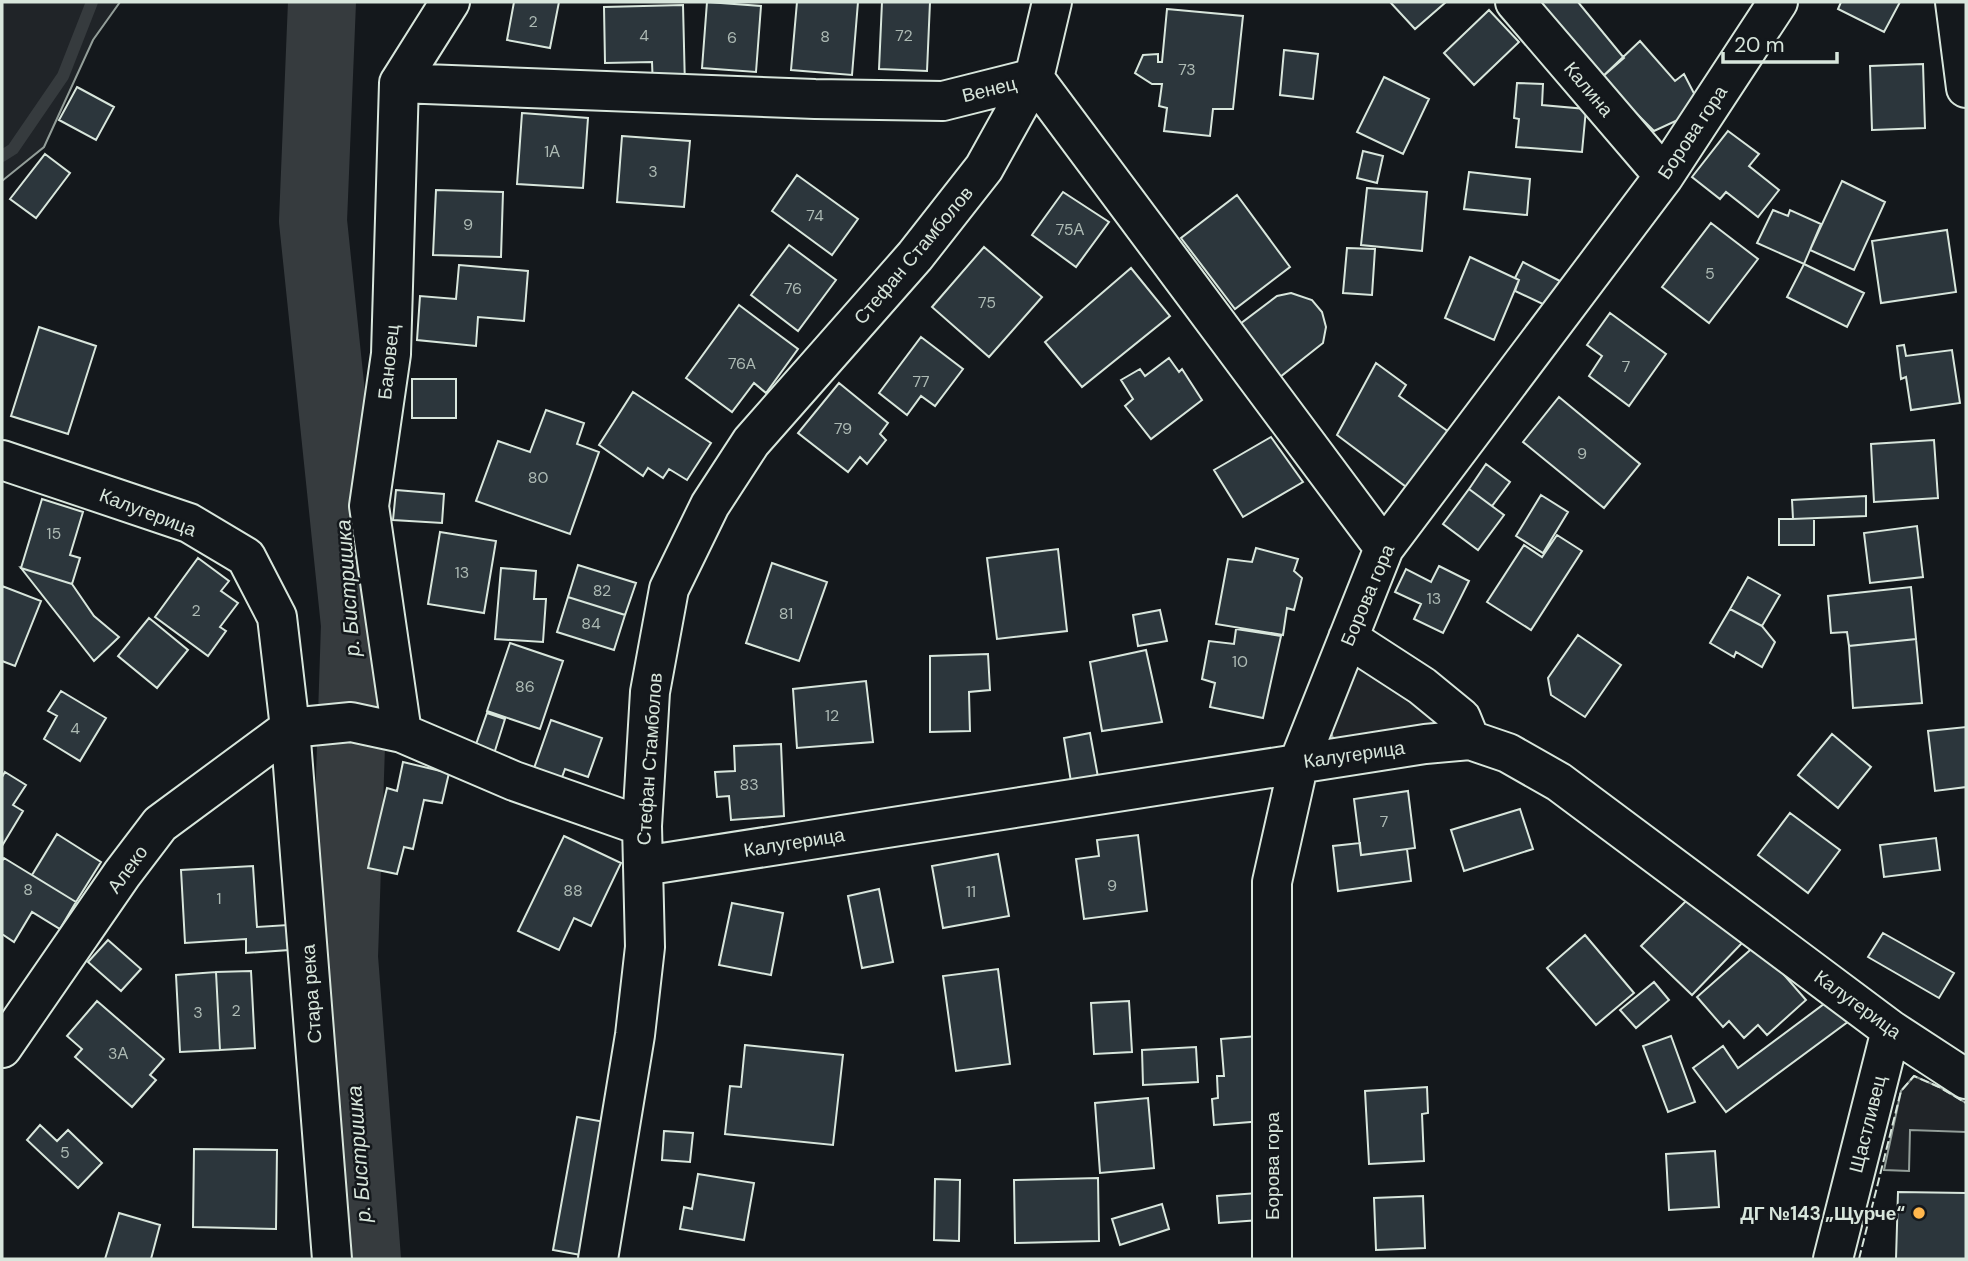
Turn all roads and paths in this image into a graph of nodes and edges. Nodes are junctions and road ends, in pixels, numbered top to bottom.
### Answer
1 (450, 2) edge
2 (1052, 2) edge
3 (1515, 2) edge
4 (1778, 2) edge
5 (1955, 2) edge
6 (1034, 78) junction
7 (399, 83) junction
8 (1966, 88) edge
9 (1664, 176) junction
10 (2, 460) edge
11 (1384, 548) junction
12 (1348, 638) junction
13 (290, 728) junction
14 (401, 732) junction
15 (1470, 740) junction
16 (1299, 762) junction
17 (642, 826) junction
18 (643, 866) junction
19 (1891, 1030) junction
20 (2, 1048) edge
21 (1966, 1079) edge
22 (332, 1259) edge
23 (598, 1259) edge
24 (1272, 1259) edge
25 (1833, 1259) edge

1 - 7 street
2 - 6 street, Стефан Стамболов
3 - 9 street, Калина
4 - 9 street, Борова гора
5 - 8 street
6 - 7 street, Венец
6 - 11 street, Венец
6 - 17 street, Стефан Стамболов
7 - 14 street, Бановец
9 - 11 street, Борова гора
10 - 13 street, Калугерица
11 - 12 street, Борова гора
12 - 15 street
12 - 16 street, Борова гора
13 - 14 street
13 - 20 street, Алеко
13 - 22 street, Стара река
14 - 17 street
15 - 16 street, Калугерица
15 - 19 street, Калугерица
16 - 18 street, Калугерица
16 - 24 street, Борова гора
17 - 18 street, Стефан Стамболов
18 - 23 street, Стефан Стамболов
19 - 21 street, Калугерица
19 - 25 street, Щастливец

